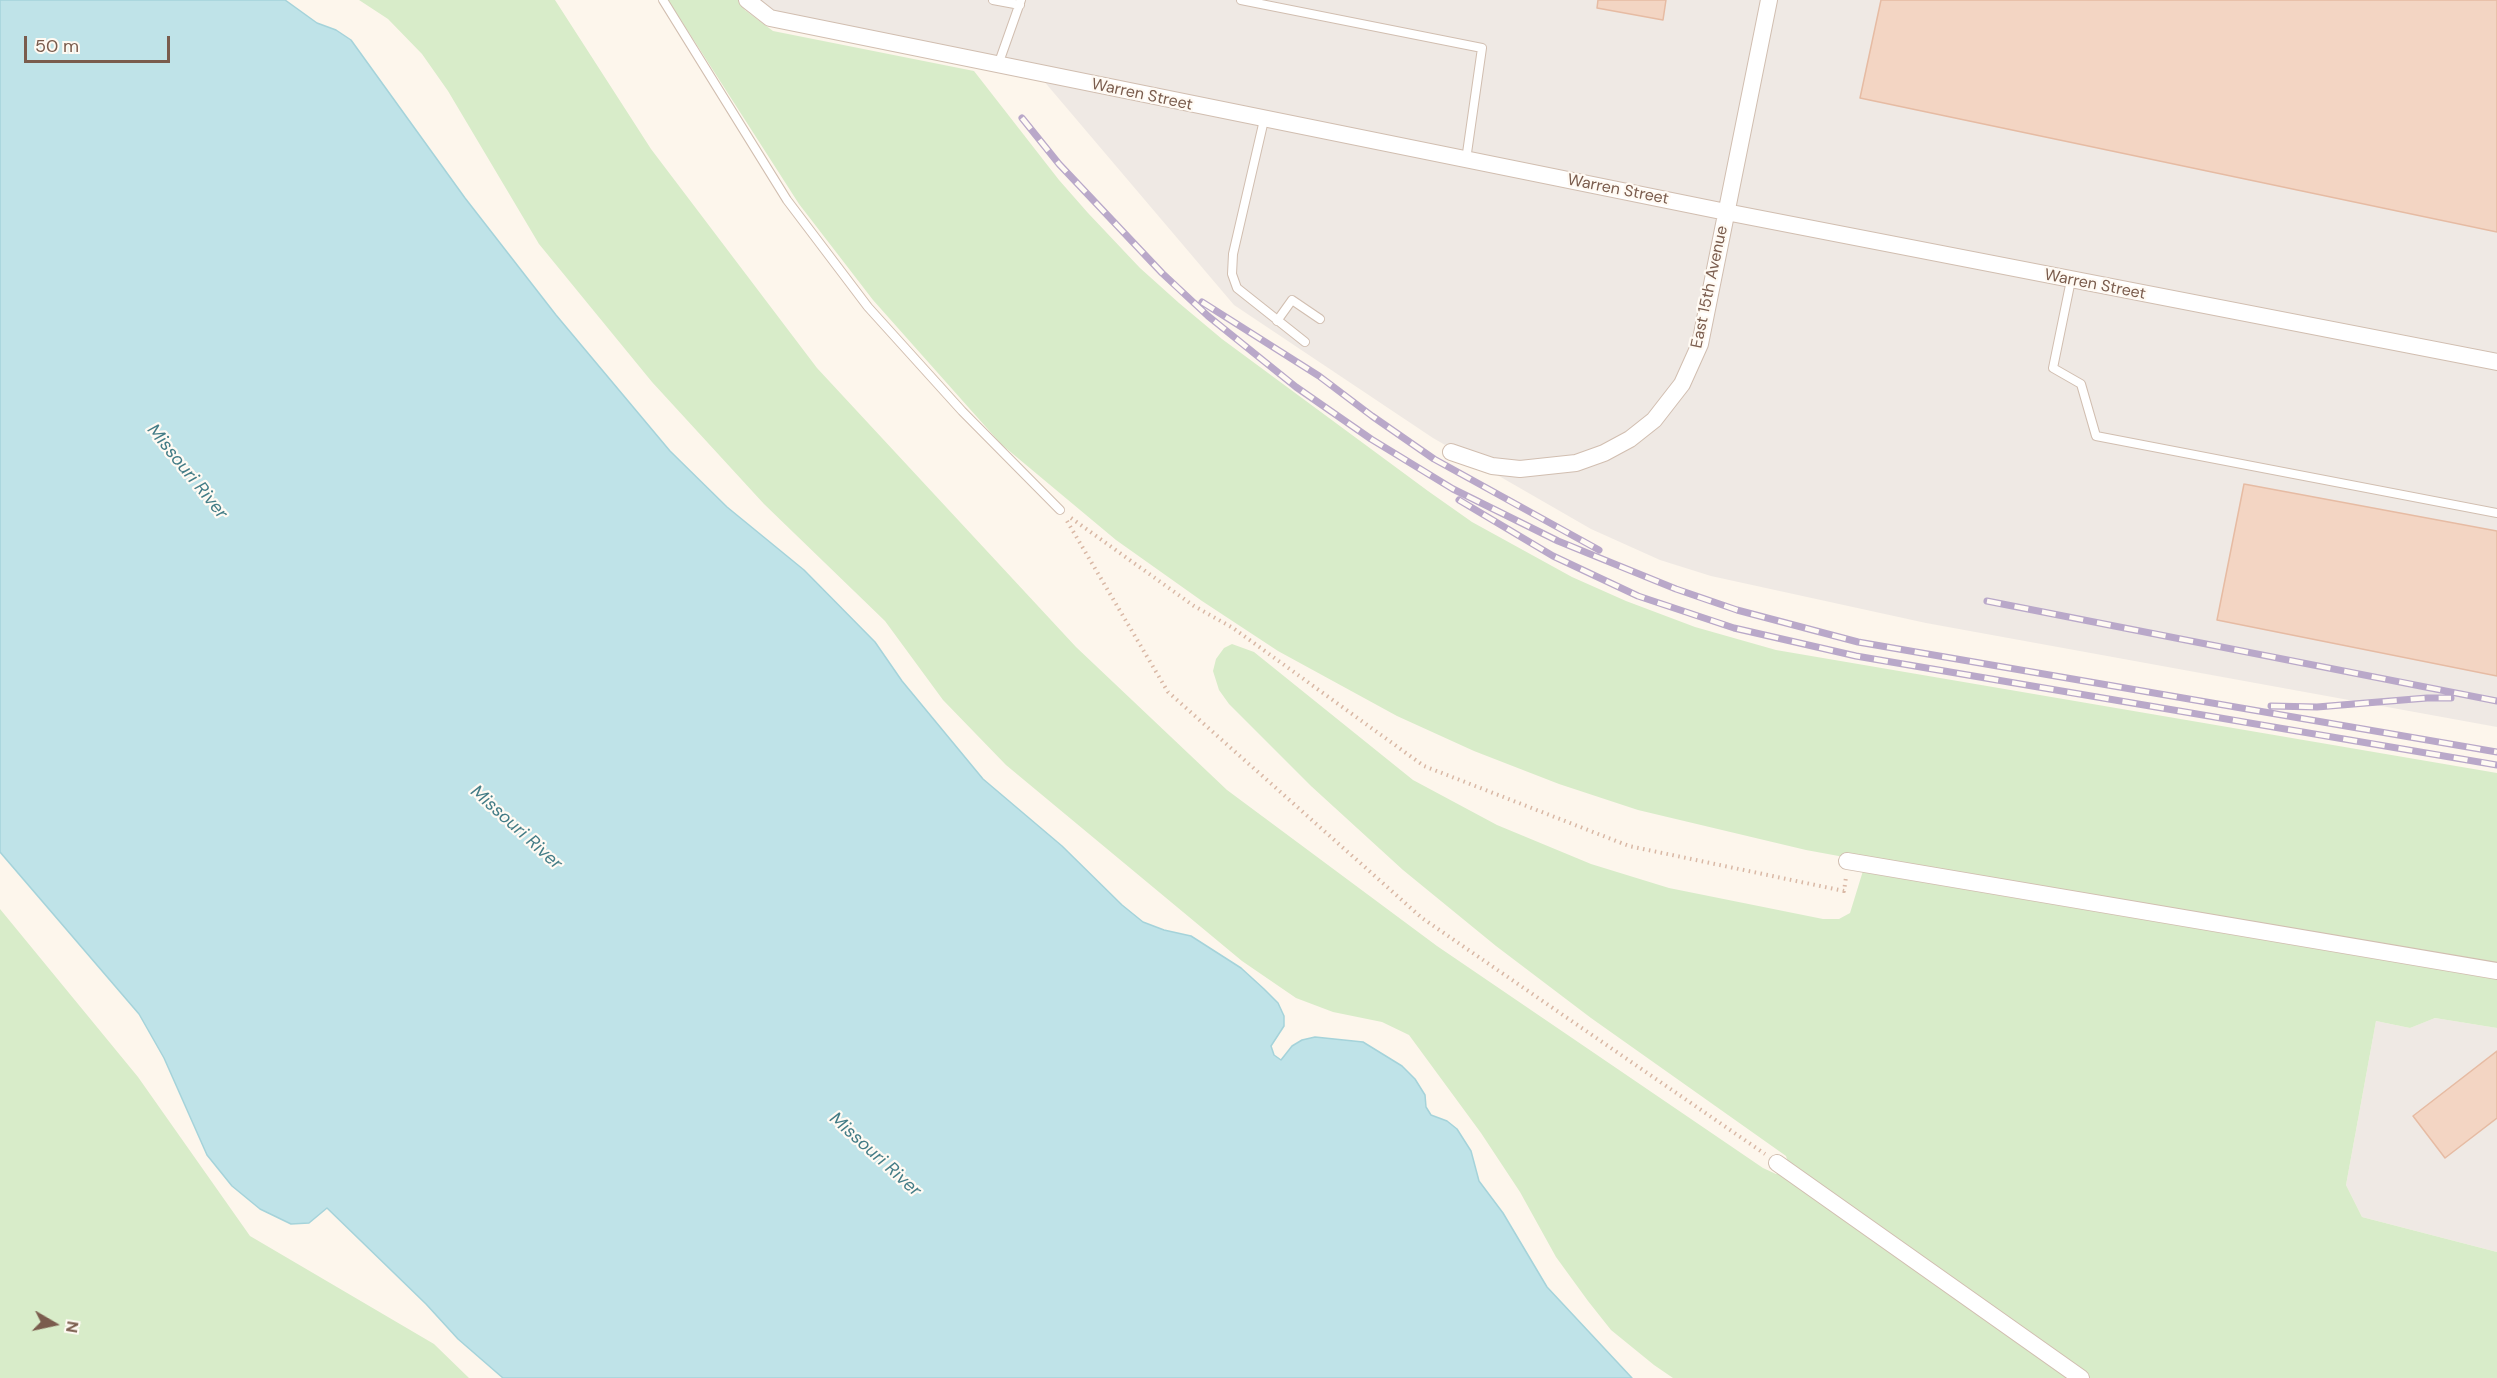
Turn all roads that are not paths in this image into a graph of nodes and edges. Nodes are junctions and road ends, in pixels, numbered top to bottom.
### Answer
1 (663, 0) edge
2 (747, 0) edge
3 (993, 0) edge
4 (1241, 0) edge
5 (1769, 0) edge
6 (1020, 3) edge
7 (998, 65) junction
8 (1264, 120) junction
9 (1466, 160) junction
10 (1726, 212) junction
11 (2071, 280) junction
12 (1320, 320) dead end
13 (1276, 321) junction
14 (1305, 342) dead end
15 (2497, 362) edge
16 (1451, 452) dead end
17 (1060, 510) road end
18 (2497, 513) edge
19 (1847, 861) road end
20 (2497, 971) edge
21 (1777, 1162) road end
22 (2081, 1378) edge

1 - 17 lane
2 - 7 street, Warren Street
3 - 6 lane
4 - 9 lane
5 - 10 street, East 15th Avenue
6 - 7 lane
7 - 8 street, Warren Street
8 - 9 street, Warren Street
8 - 13 lane
9 - 10 street, Warren Street
10 - 11 street, Warren Street
10 - 16 street, East 15th Avenue
11 - 15 street, Warren Street
11 - 18 lane
12 - 13 lane
13 - 14 lane
19 - 20 street
21 - 22 street

